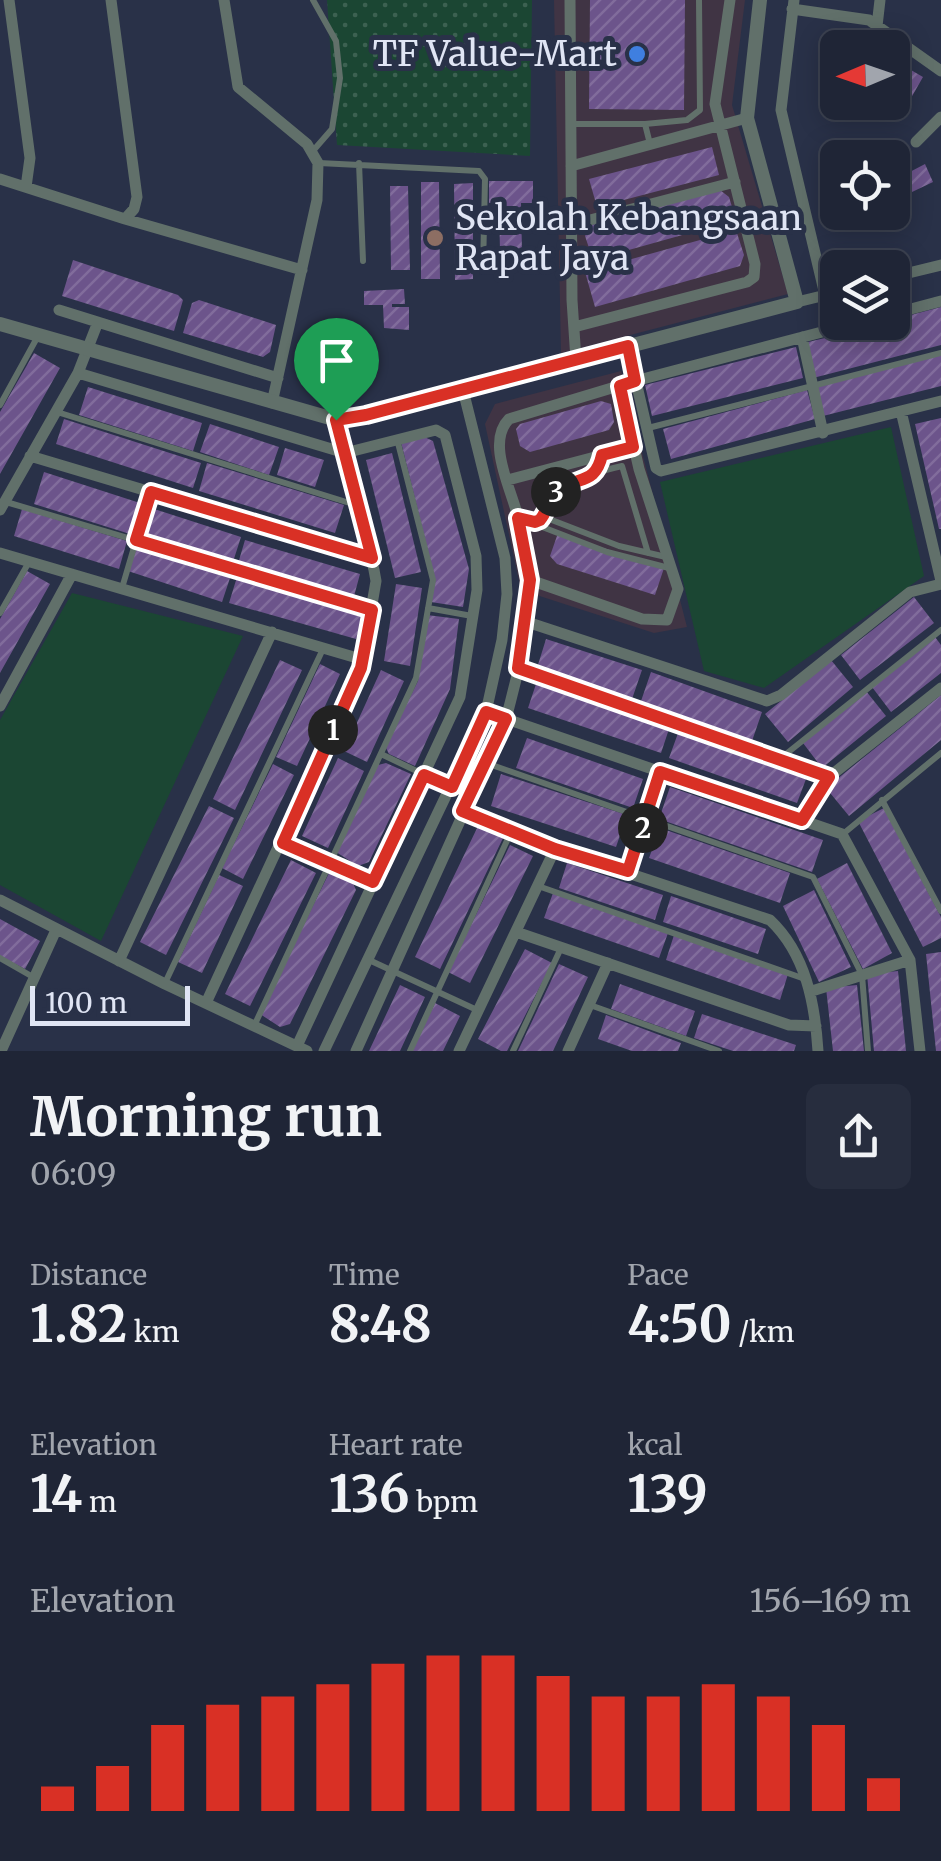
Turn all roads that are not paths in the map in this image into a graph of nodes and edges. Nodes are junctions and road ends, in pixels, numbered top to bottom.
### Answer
1 (9, 0) edge
2 (110, 0) edge
3 (224, 0) edge
4 (312, 0) edge
5 (570, 0) edge
6 (699, 0) edge
7 (730, 0) edge
8 (760, 0) edge
9 (880, 0) edge
10 (793, 4) edge
11 (809, 5) edge
12 (876, 26) junction
13 (941, 70) edge
14 (941, 117) edge
15 (747, 118) junction
16 (571, 124) junction
17 (645, 124) junction
18 (721, 125) junction
19 (916, 142) dead end
20 (650, 144) junction
21 (315, 158) junction
22 (359, 163) junction
23 (570, 166) junction
24 (0, 179) edge
25 (735, 182) junction
26 (26, 187) junction
27 (126, 220) junction
28 (571, 225) junction
29 (820, 251) edge
30 (363, 261) dead end
31 (941, 264) edge
32 (302, 270) junction
33 (483, 270) dead end
34 (910, 272) edge
35 (820, 296) edge
36 (798, 302) junction
37 (941, 302) edge
38 (58, 310) dead end
39 (910, 310) edge
40 (98, 322) junction
41 (0, 324) edge
42 (574, 327) junction
43 (820, 333) edge
44 (38, 336) junction
45 (802, 338) junction
46 (628, 346) junction
47 (89, 350) junction
48 (941, 353) edge
49 (576, 360) junction
50 (78, 373) junction
51 (278, 378) junction
52 (635, 381) junction
53 (620, 386) junction
54 (813, 386) junction
55 (463, 390) junction
56 (941, 401) edge
57 (272, 403) junction
58 (0, 405) edge
59 (901, 411) junction
60 (56, 412) junction
61 (336, 420) junction
62 (647, 429) junction
63 (824, 433) junction
64 (397, 439) junction
65 (633, 447) junction
66 (345, 453) junction
67 (602, 455) junction
68 (30, 456) junction
69 (597, 471) junction
70 (508, 480) junction
71 (151, 492) junction
72 (358, 505) junction
73 (2, 506) edge
74 (518, 518) junction
75 (544, 518) junction
76 (535, 522) junction
77 (136, 540) junction
78 (0, 553) edge
79 (648, 553) junction
80 (372, 558) junction
81 (30, 561) junction
82 (668, 562) junction
83 (72, 574) junction
84 (530, 580) junction
85 (941, 582) edge
86 (122, 588) junction
87 (428, 608) junction
88 (372, 610) junction
89 (0, 613) edge
90 (473, 616) junction
91 (527, 622) junction
92 (941, 630) edge
93 (272, 632) junction
94 (323, 649) junction
95 (364, 660) junction
96 (518, 668) junction
97 (941, 688) edge
98 (0, 706) edge
99 (486, 712) junction
100 (506, 719) junction
101 (941, 753) edge
102 (382, 754) junction
103 (781, 758) junction
104 (486, 764) junction
105 (660, 772) junction
106 (424, 775) junction
107 (829, 777) junction
108 (452, 787) junction
109 (882, 800) junction
110 (462, 811) junction
111 (645, 820) junction
112 (802, 820) junction
113 (511, 832) junction
114 (842, 834) junction
115 (283, 843) junction
116 (555, 849) junction
117 (330, 864) junction
118 (628, 871) junction
119 (373, 882) junction
120 (538, 886) junction
121 (0, 900) edge
122 (941, 911) edge
123 (56, 930) junction
124 (516, 932) junction
125 (561, 947) junction
126 (0, 958) edge
127 (369, 960) junction
128 (910, 960) junction
129 (120, 961) junction
130 (608, 963) junction
131 (394, 972) junction
132 (862, 975) junction
133 (34, 978) junction
134 (165, 984) junction
135 (809, 985) junction
136 (438, 993) junction
137 (206, 1003) junction
138 (589, 1004) junction
139 (478, 1010) junction
140 (6, 1024) edge
141 (254, 1026) junction
142 (816, 1026) junction
143 (302, 1048) edge
144 (2, 1051) edge
145 (324, 1051) edge
146 (356, 1051) edge
147 (410, 1051) edge
148 (459, 1051) edge
149 (514, 1051) edge
150 (570, 1051) edge
151 (719, 1051) edge
152 (818, 1051) edge
153 (868, 1051) edge
154 (920, 1051) edge

1 - 26 street
2 - 27 street
3 - 21 street
4 - 21 lane
5 - 16 street
6 - 17 lane
7 - 18 street
8 - 15 street
9 - 12 street
10 - 11 street
10 - 29 street
11 - 12 street
12 - 13 street
14 - 19 street
15 - 18 street
15 - 36 street
16 - 17 lane
16 - 23 street
17 - 20 lane
18 - 20 street
18 - 25 street
20 - 23 street
21 - 22 lane
21 - 32 street
22 - 30 lane
22 - 33 lane
23 - 28 street
24 - 26 street
25 - 28 street
25 - 42 street
26 - 27 street
27 - 32 street
28 - 42 street
31 - 34 street
32 - 51 street
35 - 36 street
36 - 46 street
37 - 39 street
38 - 40 street
40 - 47 street
40 - 51 street
41 - 44 street
42 - 49 street
43 - 45 street
44 - 47 street
44 - 58 lane
45 - 52 street
45 - 54 street
46 - 49 street
46 - 52 street
47 - 50 street
47 - 57 street
48 - 54 lane
49 - 55 street
50 - 60 street
50 - 66 street
51 - 57 street
52 - 53 street
52 - 62 street
53 - 65 street
53 - 70 street
54 - 62 lane
54 - 63 street
55 - 61 street
55 - 99 street
56 - 59 street
57 - 61 street
59 - 63 street
59 - 85 street
60 - 68 street
60 - 72 lane
61 - 66 street
62 - 63 street
64 - 66 street
64 - 87 lane
64 - 90 street
65 - 67 street
65 - 82 street
66 - 72 street
67 - 69 lane
67 - 70 street
68 - 71 street
68 - 73 street
69 - 75 lane
69 - 79 lane
70 - 74 street
71 - 77 lane
71 - 80 street
72 - 80 street
73 - 77 lane
74 - 76 lane
74 - 84 street
75 - 76 lane
75 - 79 lane
76 - 82 lane
77 - 86 lane
77 - 88 lane
78 - 81 street
79 - 82 lane
80 - 88 street
81 - 83 street
81 - 89 lane
82 - 84 street
83 - 86 street
83 - 98 street
84 - 91 street
85 - 91 street
86 - 93 street
87 - 90 lane
87 - 102 lane
88 - 95 street
90 - 106 street
91 - 96 street
92 - 103 lane
93 - 94 street
93 - 129 street
94 - 95 street
94 - 134 lane
95 - 115 street
96 - 100 street
96 - 103 lane
97 - 107 street
99 - 100 street
99 - 108 street
100 - 104 street
100 - 105 street
101 - 109 lane
102 - 106 lane
102 - 117 lane
103 - 107 lane
104 - 110 street
104 - 111 lane
105 - 111 street
105 - 112 street
106 - 108 street
106 - 119 street
107 - 112 street
108 - 127 street
109 - 114 lane
109 - 122 lane
110 - 113 street
110 - 131 street
111 - 118 street
111 - 132 lane
112 - 114 street
113 - 116 street
113 - 136 lane
114 - 128 street
115 - 117 street
115 - 137 street
116 - 118 street
116 - 120 street
117 - 119 street
117 - 141 lane
118 - 135 street
119 - 143 street
120 - 124 street
120 - 135 lane
121 - 123 street
123 - 129 street
123 - 133 street
124 - 125 street
124 - 139 street
125 - 130 street
125 - 149 lane
126 - 133 lane
127 - 131 lane
127 - 145 street
128 - 132 street
128 - 154 street
129 - 134 street
130 - 138 street
130 - 142 street
131 - 136 lane
131 - 146 street
132 - 135 street
132 - 153 lane
133 - 140 street
134 - 137 street
135 - 142 street
136 - 139 lane
136 - 147 lane
137 - 141 street
138 - 150 street
138 - 151 lane
139 - 148 street
140 - 144 street
141 - 143 street
142 - 152 street

